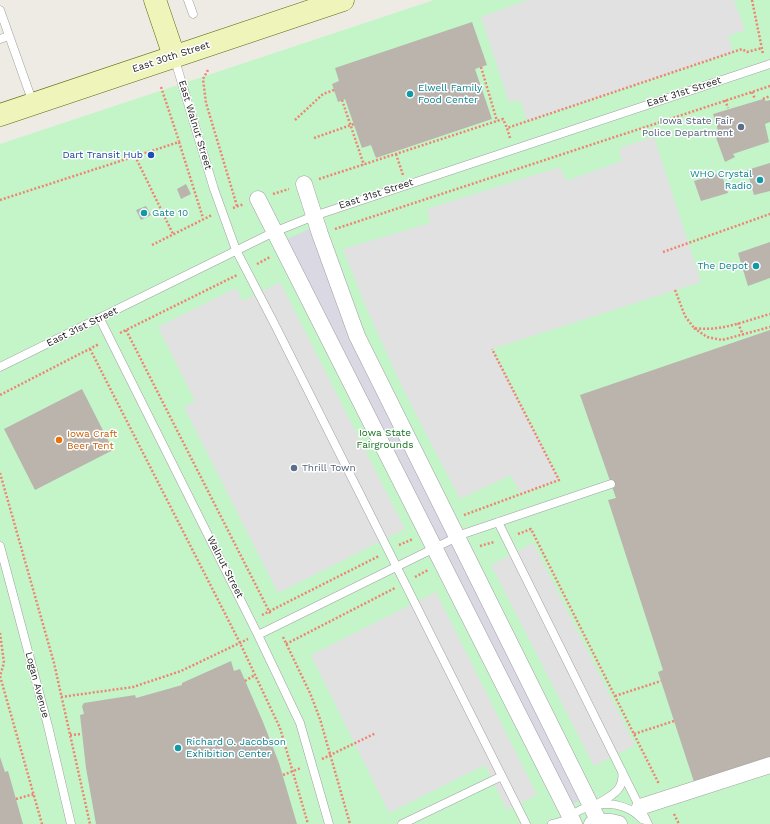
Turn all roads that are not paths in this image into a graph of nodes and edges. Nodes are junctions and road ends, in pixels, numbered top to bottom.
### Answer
1 (154, 0) edge
2 (188, 0) edge
3 (343, 0) edge
4 (313, 5) edge
5 (0, 10) edge
6 (193, 14) dead end
7 (9, 36) junction
8 (0, 40) edge
9 (174, 56) junction
10 (768, 65) edge
11 (33, 103) junction
12 (0, 115) edge
13 (304, 184) road end
14 (258, 199) road end
15 (314, 216) junction
16 (274, 232) junction
17 (236, 250) junction
18 (100, 319) junction
19 (0, 367) edge
20 (611, 484) dead end
21 (498, 522) junction
22 (457, 537) junction
23 (0, 546) edge
24 (435, 548) junction
25 (397, 566) junction
26 (258, 635) junction
27 (770, 765) edge
28 (621, 766) junction
29 (502, 776) junction
30 (593, 805) junction
31 (640, 807) junction
32 (569, 821) edge
33 (527, 823) edge
34 (595, 823) edge
35 (71, 824) edge
36 (329, 824) edge
37 (402, 824) edge
38 (552, 824) edge
39 (618, 824) edge
40 (648, 824) edge

1 - 9 main road, East Walnut Street
2 - 6 lane
3 - 4 main road, East 30th Street
4 - 9 main road, East 30th Street
5 - 7 lane
7 - 8 lane
7 - 11 lane
9 - 11 main road, East 30th Street
9 - 17 lane, East Walnut Street
10 - 15 lane, East 31st Street
11 - 12 main road, East 30th Street
13 - 15 street
14 - 16 street
15 - 16 lane, East 31st Street
15 - 22 street
16 - 17 lane, East 31st Street
16 - 24 street
17 - 18 lane, East 31st Street
17 - 25 lane, East Walnut Street
18 - 19 lane, East 31st Street
18 - 26 lane, Walnut Street
20 - 21 lane
21 - 22 lane
21 - 28 lane
22 - 24 lane
22 - 30 street
23 - 35 lane, Logan Avenue
24 - 25 lane
24 - 32 street
25 - 26 lane
25 - 29 lane, East Walnut Street
26 - 36 lane, Walnut Street
27 - 31 street
28 - 30 lane
28 - 31 lane
29 - 33 lane, East Walnut Street
29 - 37 lane
30 - 32 lane
30 - 34 street
30 - 40 lane
31 - 40 lane
32 - 38 lane
34 - 39 street

